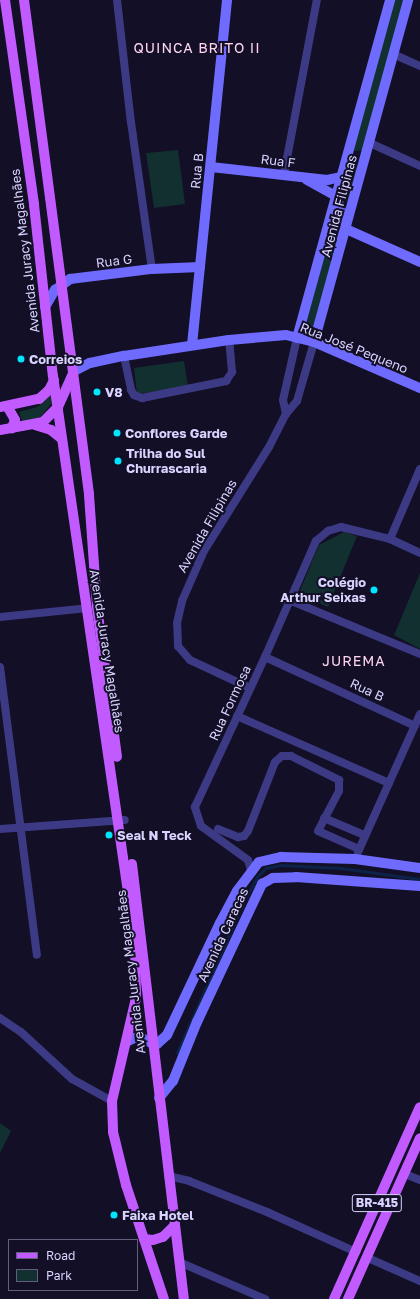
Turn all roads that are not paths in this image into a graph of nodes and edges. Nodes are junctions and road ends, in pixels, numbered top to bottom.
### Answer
1 (5, 0) edge
2 (24, 0) edge
3 (117, 0) edge
4 (227, 0) edge
5 (317, 0) edge
6 (390, 0) edge
7 (408, 0) edge
8 (394, 54) junction
9 (420, 66) edge
10 (370, 143) junction
11 (348, 150) junction
12 (366, 154) junction
13 (345, 164) junction
14 (420, 166) edge
15 (211, 167) junction
16 (362, 169) junction
17 (284, 174) junction
18 (341, 177) junction
19 (303, 178) junction
20 (336, 196) junction
21 (34, 205) junction
22 (53, 205) junction
23 (346, 229) junction
24 (325, 240) junction
25 (420, 262) edge
26 (200, 267) junction
27 (152, 270) junction
28 (62, 283) junction
29 (45, 307) junction
30 (297, 338) junction
31 (229, 340) junction
32 (314, 342) junction
33 (192, 345) junction
34 (124, 356) junction
35 (74, 371) junction
36 (54, 380) junction
37 (420, 388) edge
38 (4, 406) edge
39 (58, 407) junction
40 (286, 414) junction
41 (35, 425) junction
42 (12, 428) junction
43 (0, 430) edge
44 (62, 439) junction
45 (420, 469) edge
46 (92, 532) junction
47 (75, 534) junction
48 (390, 539) junction
49 (420, 553) edge
50 (289, 600) junction
51 (88, 608) junction
52 (0, 617) edge
53 (420, 654) edge
54 (265, 657) junction
55 (0, 667) edge
56 (250, 688) junction
57 (420, 714) edge
58 (238, 716) junction
59 (415, 726) junction
60 (389, 783) junction
61 (324, 818) junction
62 (122, 821) junction
63 (20, 827) junction
64 (0, 829) edge
65 (218, 829) dead end
66 (364, 835) junction
67 (359, 849) junction
68 (355, 859) junction
69 (420, 868) edge
70 (251, 870) junction
71 (420, 886) edge
72 (37, 955) dead end
73 (0, 1018) edge
74 (126, 1042) junction
75 (153, 1044) junction
76 (159, 1098) junction
77 (112, 1101) junction
78 (420, 1107) edge
79 (420, 1138) edge
80 (405, 1174) junction
81 (168, 1176) junction
82 (420, 1180) edge
83 (175, 1225) junction
84 (144, 1238) junction
85 (356, 1252) junction
86 (368, 1258) junction
87 (179, 1262) junction
88 (420, 1281) edge
89 (164, 1299) edge
90 (184, 1299) edge
91 (265, 1299) edge
92 (334, 1299) edge
93 (348, 1299) edge

1 - 21 main road, Avenida Juracy Magalhães
2 - 22 main road, Avenida Juracy Magalhães
3 - 27 street
4 - 15 main road, Rua B
5 - 17 street
6 - 11 main road, Avenida Filipinas
7 - 8 main road, Avenida Filipinas
8 - 9 street
8 - 10 main road, Avenida Filipinas
10 - 12 main road, Avenida Filipinas
10 - 14 street
11 - 12 main road
11 - 13 main road, Avenida Filipinas
12 - 16 main road, Avenida Filipinas
13 - 16 main road
13 - 18 main road, Avenida Filipinas
15 - 17 main road, Rua F
15 - 26 main road, Rua B
16 - 23 main road, Avenida Filipinas
17 - 19 main road, Rua F
18 - 19 main road, Rua F
18 - 20 main road, Avenida Filipinas
19 - 20 main road
20 - 23 main road
20 - 24 main road, Avenida Filipinas
21 - 22 main road
21 - 29 main road, Avenida Juracy Magalhães
22 - 28 main road, Avenida Juracy Magalhães
23 - 24 main road
23 - 25 main road
23 - 32 main road, Avenida Filipinas
24 - 30 main road, Avenida Filipinas
26 - 27 main road, Rua G
26 - 33 main road, Rua B
27 - 28 main road, Rua G
28 - 29 main road
28 - 35 main road, Avenida Juracy Magalhães
29 - 36 main road, Avenida Juracy Magalhães
30 - 31 main road, Rua José Pequeno
30 - 32 main road, Rua José Pequeno
30 - 40 street, Avenida Filipinas
31 - 33 main road, Rua José Pequeno
31 - 34 street
32 - 37 main road, Rua José Pequeno
32 - 40 street, Avenida Filipinas
33 - 34 main road, Rua José Pequeno
34 - 35 main road, Rua José Pequeno
35 - 39 main road
35 - 46 main road, Avenida Juracy Magalhães
36 - 38 main road
36 - 39 main road, Avenida Juracy Magalhães
38 - 42 main road
39 - 41 main road
39 - 44 main road, Avenida Juracy Magalhães
40 - 56 street, Avenida Filipinas
41 - 42 main road
41 - 44 main road
42 - 43 main road
44 - 47 main road, Avenida Juracy Magalhães
45 - 48 street
46 - 47 main road
46 - 62 main road, Avenida Juracy Magalhães
47 - 51 main road, Avenida Juracy Magalhães
48 - 49 street
48 - 50 street, Rua Formosa
50 - 53 street
50 - 54 street, Rua Formosa
51 - 52 street
51 - 62 main road, Avenida Juracy Magalhães
54 - 56 street, Rua Formosa
54 - 59 street, Rua B
55 - 63 street
56 - 58 street, Rua Formosa
57 - 59 street
58 - 60 street
58 - 70 street, Rua Formosa
59 - 60 street
60 - 66 street
61 - 65 street
61 - 66 street
61 - 67 street
62 - 63 street
62 - 74 main road, Avenida Juracy Magalhães
62 - 75 main road, Avenida Juracy Magalhães
63 - 64 street
63 - 72 street
66 - 67 street
67 - 68 street
68 - 69 main road, Avenida Caracas
68 - 70 main road, Avenida Caracas
70 - 75 main road, Avenida Caracas
71 - 76 main road, Avenida Caracas
73 - 77 street
74 - 75 main road
74 - 77 main road, Avenida Juracy Magalhães
75 - 76 main road, Avenida Juracy Magalhães
76 - 81 main road, Avenida Juracy Magalhães
77 - 84 main road, Avenida Juracy Magalhães
78 - 85 main road, BR-415
79 - 80 main road
80 - 82 street
80 - 86 main road
81 - 83 main road, Avenida Juracy Magalhães
81 - 85 street
83 - 84 main road
83 - 87 main road, Avenida Juracy Magalhães
84 - 89 main road, Avenida Juracy Magalhães
85 - 92 main road, BR-415
86 - 88 street
86 - 93 main road
87 - 90 main road, Avenida Juracy Magalhães
87 - 91 street

